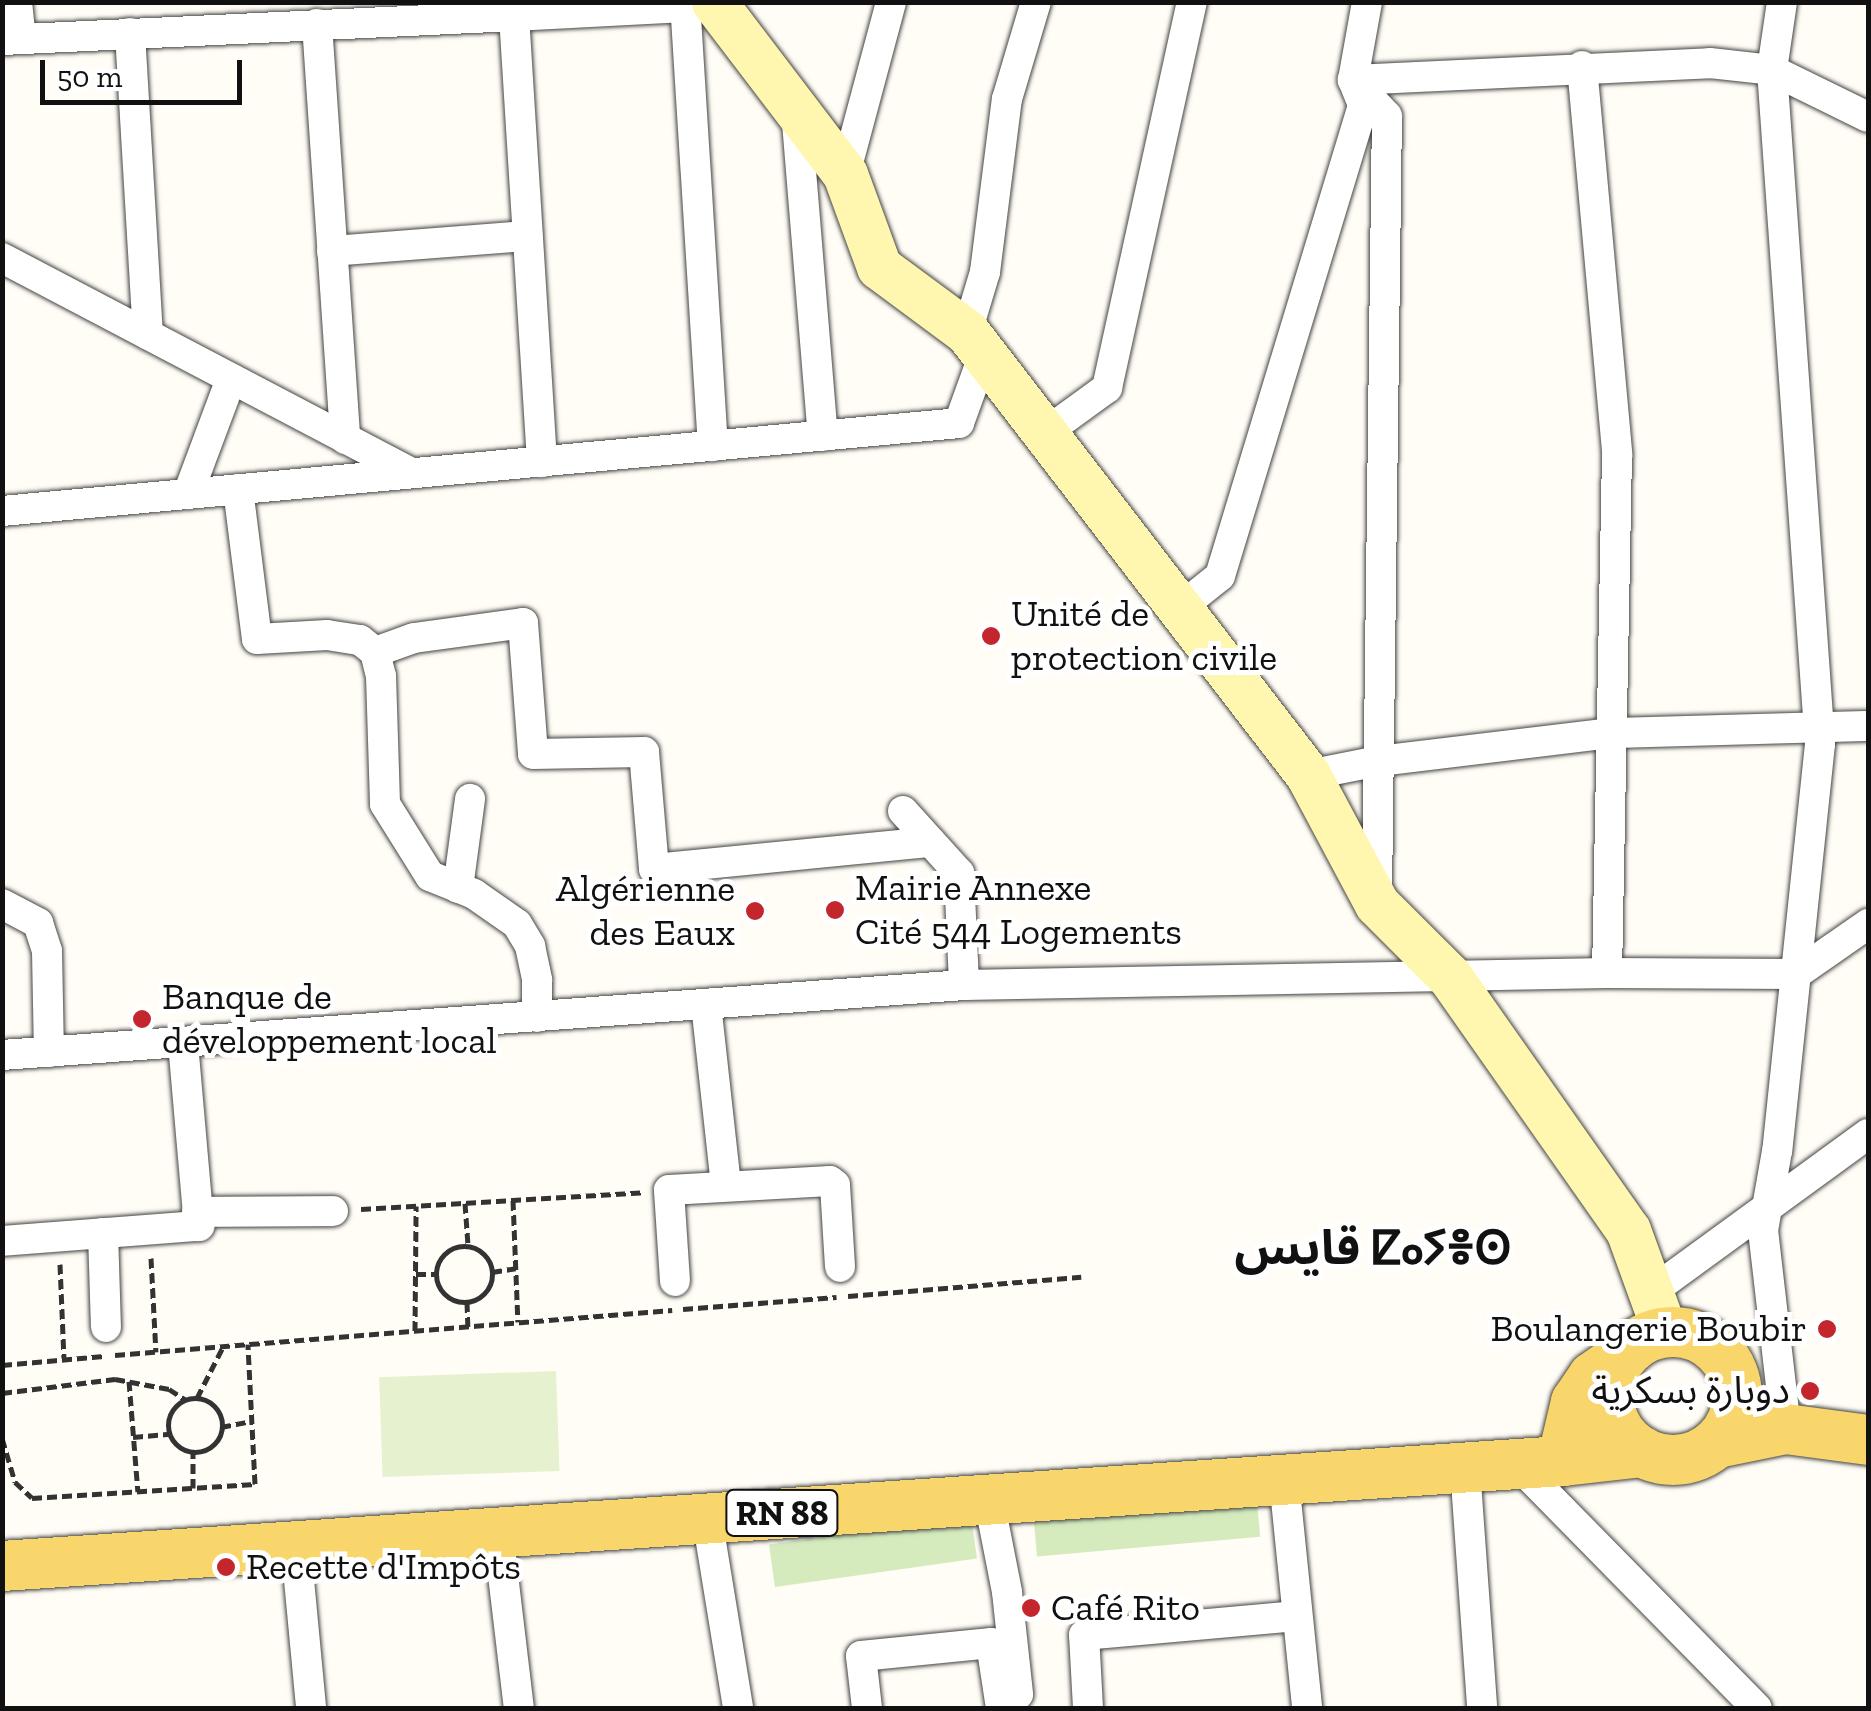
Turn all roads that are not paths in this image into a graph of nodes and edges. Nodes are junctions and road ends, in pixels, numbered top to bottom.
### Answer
1 (17, 2) edge
2 (890, 2) edge
3 (1036, 2) edge
4 (1192, 2) edge
5 (1366, 2) edge
6 (1782, 2) edge
7 (695, 4) edge
8 (403, 11) edge
9 (207, 16) edge
10 (514, 16) junction
11 (317, 24) junction
12 (130, 33) junction
13 (12, 39) edge
14 (1582, 66) junction
15 (1772, 70) junction
16 (1353, 80) junction
17 (796, 109) junction
18 (1868, 117) edge
19 (846, 174) junction
20 (528, 236) junction
21 (332, 251) junction
22 (2, 258) edge
23 (148, 334) junction
24 (975, 343) junction
25 (231, 378) junction
26 (1044, 433) junction
27 (823, 436) junction
28 (345, 439) junction
29 (713, 446) junction
30 (542, 462) junction
31 (411, 474) junction
32 (238, 489) junction
33 (188, 494) junction
34 (2, 511) edge
35 (1180, 608) junction
36 (375, 652) junction
37 (1868, 726) edge
38 (1819, 728) junction
39 (1612, 733) junction
40 (1379, 761) junction
41 (1308, 776) junction
42 (470, 799) dead end
43 (903, 811) dead end
44 (931, 842) junction
45 (458, 888) junction
46 (2, 904) edge
47 (1377, 904) junction
48 (1868, 924) edge
49 (1607, 973) junction
50 (1796, 974) junction
51 (1450, 978) junction
52 (964, 985) junction
53 (706, 1004) junction
54 (537, 1017) junction
55 (183, 1042) junction
56 (49, 1052) junction
57 (2, 1055) edge
58 (1868, 1134) edge
59 (726, 1186) junction
60 (1766, 1208) junction
61 (333, 1211) road end
62 (197, 1212) junction
63 (103, 1233) junction
64 (2, 1240) edge
65 (840, 1267) dead end
66 (675, 1281) dead end
67 (106, 1327) dead end
68 (1647, 1327) junction
69 (1736, 1384) junction
70 (1786, 1429) junction
71 (1868, 1440) edge
72 (1717, 1442) junction
73 (1642, 1452) junction
74 (1539, 1463) junction
75 (1465, 1468) junction
76 (1284, 1480) junction
77 (989, 1500) junction
78 (707, 1518) junction
79 (498, 1533) junction
80 (296, 1548) junction
81 (2, 1566) edge
82 (1296, 1616) junction
83 (311, 1708) edge
84 (519, 1708) edge
85 (738, 1708) edge
86 (867, 1708) edge
87 (1001, 1708) edge
88 (1020, 1708) edge
89 (1088, 1708) edge
90 (1306, 1708) edge
91 (1482, 1708) edge
92 (1757, 1708) edge

1 - 13 street
2 - 19 street
3 - 24 street
4 - 26 street
5 - 16 street
6 - 15 street
7 - 10 street
7 - 17 main road
7 - 29 street
8 - 10 street
8 - 11 street
9 - 11 street
9 - 12 street
10 - 20 street
11 - 21 street
12 - 13 street
12 - 23 street
14 - 15 street
14 - 16 street
14 - 39 street
15 - 18 street
15 - 38 street
16 - 35 street
16 - 40 street
17 - 19 main road
17 - 27 street
19 - 24 main road
20 - 21 street
20 - 30 street
21 - 28 street
22 - 23 street
23 - 25 street
24 - 26 main road
24 - 27 street
25 - 28 street
25 - 33 street
26 - 35 main road
27 - 29 street
28 - 31 street
29 - 30 street
30 - 31 street
31 - 32 street
32 - 33 street
32 - 36 street
33 - 34 street
35 - 41 main road
36 - 44 street
36 - 45 street
37 - 38 street
38 - 39 street
38 - 50 street
39 - 40 street
39 - 49 street
40 - 41 street
40 - 47 street
41 - 47 main road
42 - 45 street
43 - 44 street
44 - 52 street
45 - 54 street
46 - 56 street
47 - 51 main road
48 - 50 street
49 - 50 street
49 - 51 street
50 - 60 street
51 - 52 street
51 - 68 main road
52 - 53 street
53 - 54 street
53 - 59 street
54 - 55 street
55 - 56 street
55 - 62 street
56 - 57 street
58 - 60 street
59 - 65 street
59 - 66 street
60 - 68 street
60 - 70 street
61 - 62 street
62 - 63 street
63 - 64 street
63 - 67 street
68 - 69 main road
68 - 73 main road
68 - 74 main road
69 - 70 main road
69 - 72 main road
70 - 71 main road
70 - 72 main road
72 - 73 main road
73 - 74 main road, RN 88
74 - 75 main road, RN 88
74 - 92 street
75 - 76 main road, RN 88
75 - 91 street
76 - 77 main road, RN 88
76 - 82 street
77 - 78 main road, RN 88
77 - 88 street
78 - 79 main road, RN 88
78 - 85 street
79 - 80 main road, RN 88
79 - 84 street
80 - 81 main road, RN 88
80 - 83 street
82 - 89 street
82 - 90 street
86 - 87 street

